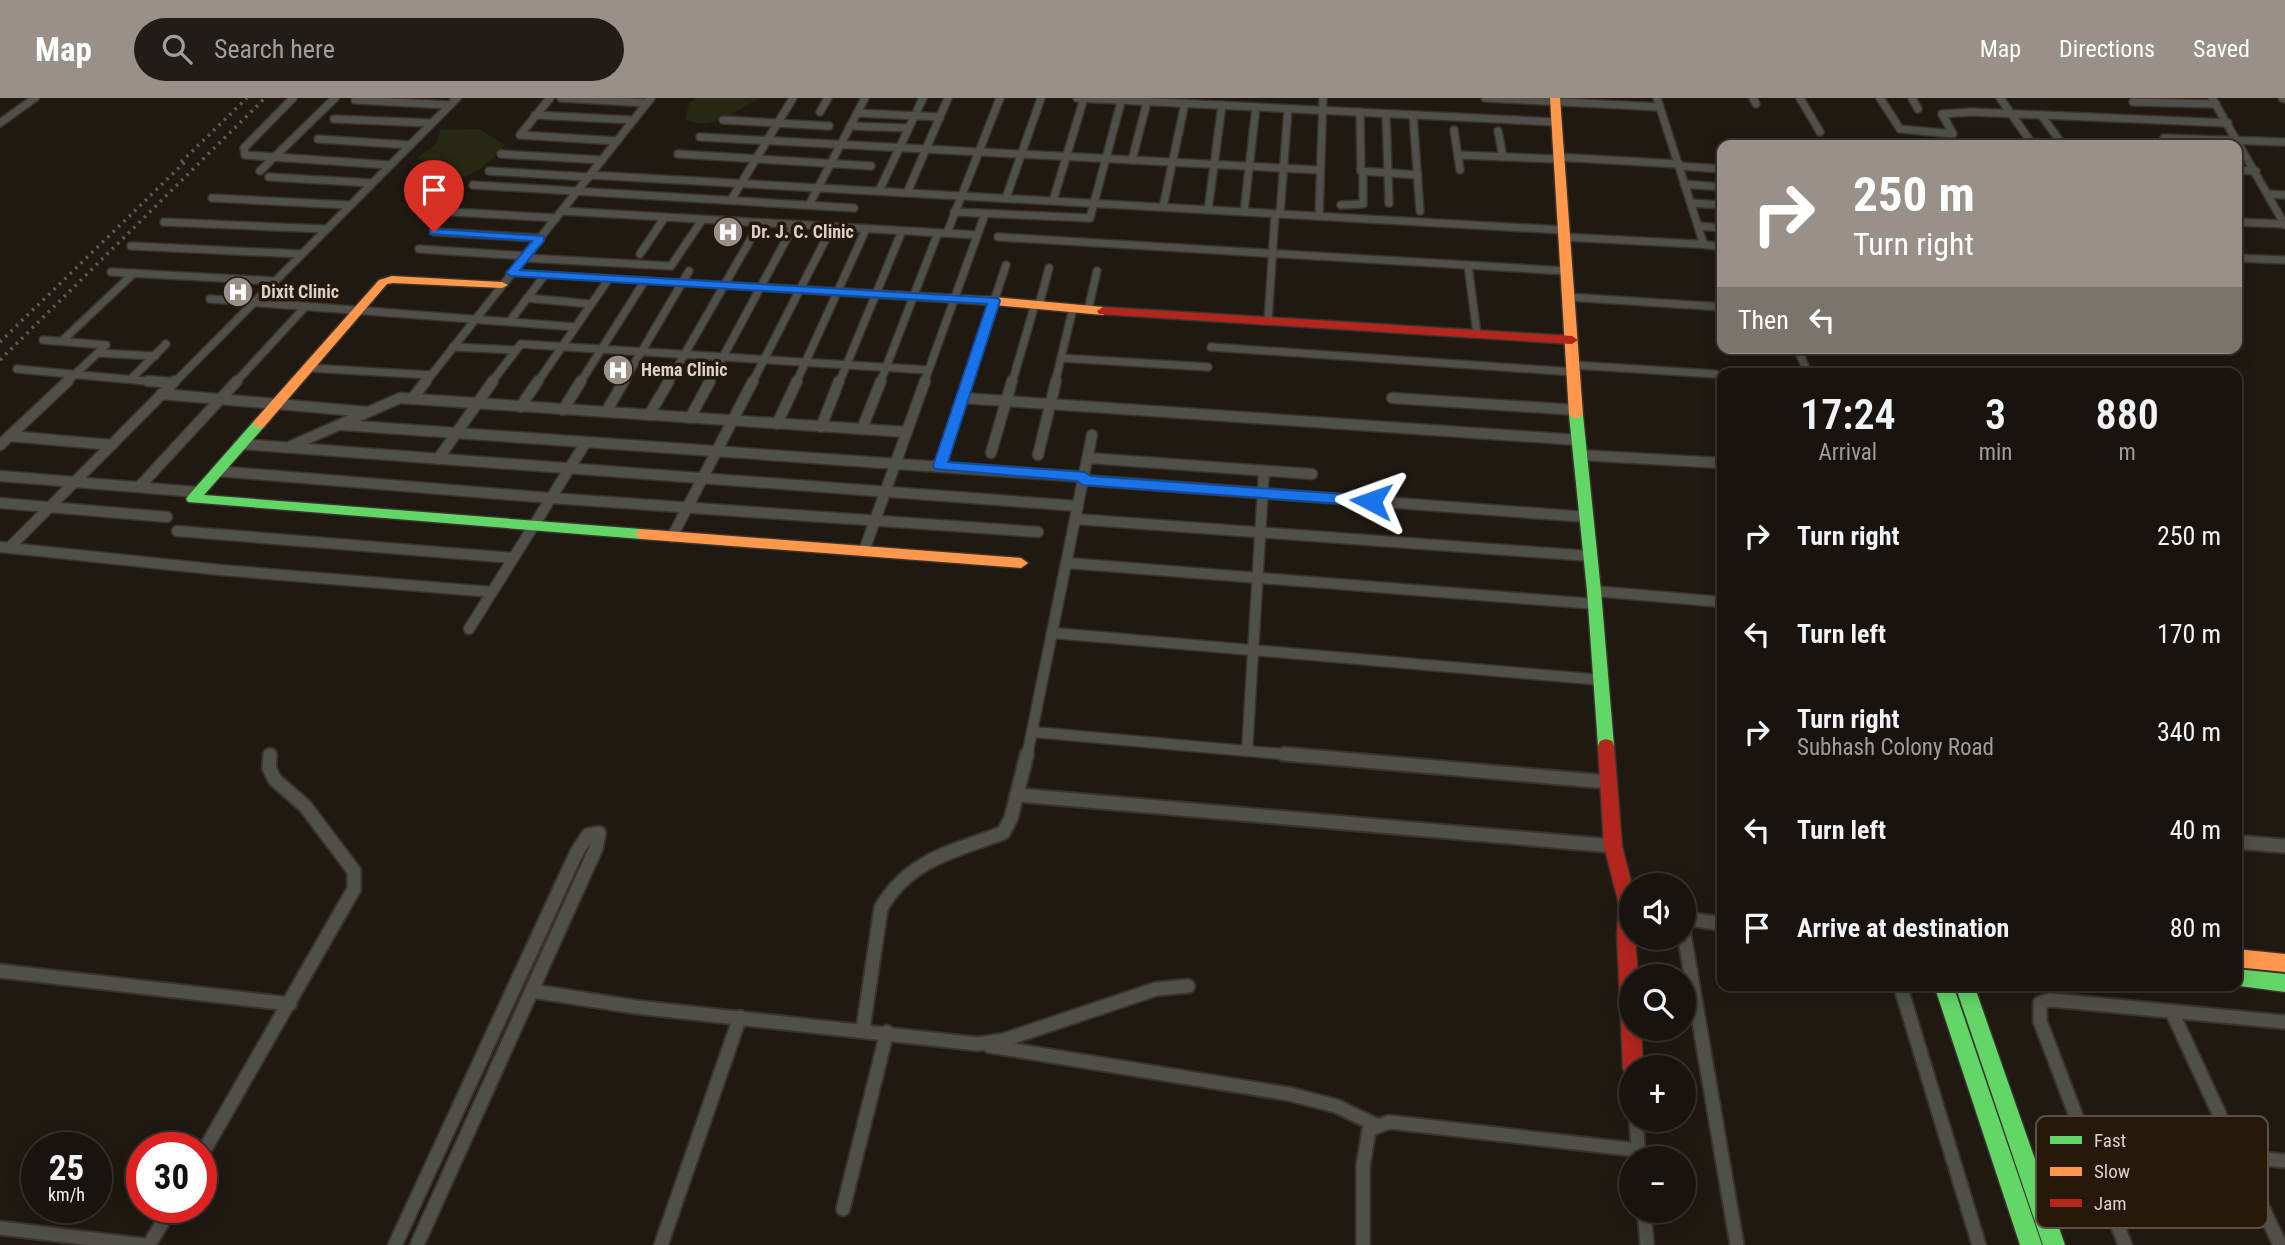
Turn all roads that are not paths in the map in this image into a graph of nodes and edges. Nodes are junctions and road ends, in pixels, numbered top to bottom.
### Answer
1 (35, 98) edge
2 (293, 98) edge
3 (335, 98) edge
4 (457, 98) edge
5 (550, 98) edge
6 (561, 98) edge
7 (793, 98) edge
8 (828, 98) edge
9 (865, 98) edge
10 (923, 98) edge
11 (948, 98) edge
12 (1000, 98) edge
13 (1041, 98) edge
14 (1077, 98) edge
15 (1084, 98) edge
16 (1323, 98) edge
17 (1485, 98) edge
18 (1657, 98) edge
19 (1800, 98) edge
20 (1880, 98) edge
21 (1912, 98) edge
22 (2000, 98) edge
23 (1122, 99) edge
24 (355, 100) dead end
25 (649, 100) edge
26 (1158, 100) edge
27 (1555, 100) edge
28 (2214, 101) edge
29 (1147, 102) junction
30 (2133, 102) dead end
31 (1185, 103) junction
32 (449, 105) junction
33 (1222, 105) junction
34 (1256, 107) junction
35 (1660, 107) junction
36 (1288, 108) junction
37 (1918, 109) dead end
38 (1323, 111) junction
39 (820, 112) dead end
40 (1360, 112) junction
41 (857, 113) junction
42 (2011, 113) junction
43 (1385, 114) junction
44 (2041, 114) junction
45 (535, 115) junction
46 (1413, 115) junction
47 (914, 116) junction
48 (4, 117) edge
49 (940, 117) junction
50 (334, 118) dead end
51 (633, 120) junction
52 (723, 120) dead end
53 (1556, 122) junction
54 (0, 123) edge
55 (778, 123) junction
56 (2228, 123) junction
57 (431, 124) junction
58 (829, 126) dead end
59 (850, 126) junction
60 (908, 128) junction
61 (1454, 130) dead end
62 (1498, 131) dead end
63 (1820, 132) dead end
64 (700, 137) dead end
65 (2164, 138) dead end
66 (318, 139) dead end
67 (2030, 140) edge
68 (2059, 140) edge
69 (2213, 140) edge
70 (2237, 140) edge
71 (617, 141) junction
72 (768, 141) junction
73 (2242, 141) edge
74 (2285, 142) edge
75 (410, 145) junction
76 (841, 145) junction
77 (898, 148) junction
78 (2242, 148) edge
79 (926, 149) junction
80 (979, 152) junction
81 (501, 154) dead end
82 (1022, 154) junction
83 (678, 155) dead end
84 (1458, 155) junction
85 (2242, 156) edge
86 (2247, 156) junction
87 (1067, 157) junction
88 (1503, 157) junction
89 (274, 158) junction
90 (1556, 158) junction
91 (756, 159) junction
92 (1107, 159) junction
93 (602, 160) junction
94 (1132, 160) junction
95 (1174, 162) junction
96 (390, 164) junction
97 (831, 164) junction
98 (1213, 165) junction
99 (1679, 165) junction
100 (871, 166) dead end
101 (1248, 166) junction
102 (1283, 168) junction
103 (1717, 169) edge
104 (1320, 170) junction
105 (1460, 170) dead end
106 (2242, 170) edge
107 (260, 171) dead end
108 (489, 171) dead end
109 (2256, 171) junction
110 (1363, 172) junction
111 (1387, 174) junction
112 (1418, 175) junction
113 (589, 176) junction
114 (269, 177) dead end
115 (372, 183) junction
116 (741, 183) junction
117 (1684, 184) junction
118 (473, 185) dead end
119 (1717, 187) edge
120 (818, 188) junction
121 (577, 191) junction
122 (879, 191) junction
123 (906, 193) junction
124 (2269, 194) junction
125 (2285, 195) edge
126 (960, 196) junction
127 (212, 198) dead end
128 (1006, 198) junction
129 (731, 200) junction
130 (1053, 201) junction
131 (1389, 203) dead end
132 (1691, 203) junction
133 (1096, 204) junction
134 (349, 205) junction
135 (809, 205) junction
136 (1341, 205) dead end
137 (1717, 205) edge
138 (1163, 207) junction
139 (854, 208) dead end
140 (1208, 210) junction
141 (1420, 211) dead end
142 (452, 212) dead end
143 (954, 212) junction
144 (1244, 212) junction
145 (985, 214) junction
146 (1278, 214) junction
147 (559, 215) junction
148 (1319, 216) junction
149 (665, 217) junction
150 (702, 219) junction
151 (164, 222) dead end
152 (2242, 222) edge
153 (760, 223) junction
154 (794, 225) junction
155 (2285, 225) edge
156 (1699, 226) junction
157 (832, 227) junction
158 (1717, 228) edge
159 (326, 229) junction
160 (866, 229) junction
161 (902, 231) junction
162 (434, 232) dead end
163 (942, 233) junction
164 (1562, 233) junction
165 (977, 235) junction
166 (998, 237) dead end
167 (540, 238) junction
168 (1700, 244) junction
169 (131, 246) dead end
170 (1717, 246) edge
171 (419, 249) dead end
172 (1274, 253) junction
173 (301, 254) junction
174 (640, 254) dead end
175 (526, 257) junction
176 (2242, 258) edge
177 (2285, 260) edge
178 (1006, 265) dead end
179 (1468, 265) junction
180 (1049, 268) dead end
181 (1097, 271) dead end
182 (1566, 271) junction
183 (111, 272) dead end
184 (134, 273) junction
185 (544, 276) junction
186 (686, 277) junction
187 (506, 279) junction
188 (608, 280) junction
189 (275, 281) junction
190 (644, 282) junction
191 (724, 285) junction
192 (759, 288) junction
193 (799, 290) junction
194 (837, 293) junction
195 (873, 295) junction
196 (1569, 297) junction
197 (527, 298) junction
198 (914, 298) junction
199 (210, 299) dead end
200 (955, 300) junction
201 (994, 301) junction
202 (253, 302) junction
203 (591, 304) junction
204 (1037, 305) junction
205 (306, 306) junction
206 (1717, 307) edge
207 (1081, 309) junction
208 (359, 310) junction
209 (476, 318) junction
210 (510, 321) junction
211 (1268, 321) junction
212 (575, 327) junction
213 (1477, 334) junction
214 (43, 340) dead end
215 (1572, 340) junction
216 (62, 341) junction
217 (166, 344) dead end
218 (561, 346) junction
219 (453, 347) junction
220 (1211, 347) dead end
221 (602, 349) junction
222 (514, 350) junction
223 (643, 352) junction
224 (98, 353) junction
225 (683, 354) junction
226 (155, 356) junction
227 (722, 357) junction
228 (1061, 358) junction
229 (763, 359) junction
230 (805, 362) junction
231 (845, 365) junction
232 (886, 367) junction
233 (1208, 367) dead end
234 (309, 368) junction
235 (17, 369) dead end
236 (1574, 369) junction
237 (929, 370) junction
238 (75, 374) junction
239 (1715, 374) dead end
240 (431, 375) junction
241 (131, 379) junction
242 (172, 383) junction
243 (161, 394) junction
244 (962, 398) junction
245 (1392, 398) dead end
246 (222, 399) junction
247 (412, 399) junction
248 (1005, 401) junction
249 (278, 404) junction
250 (478, 404) junction
251 (1050, 404) junction
252 (520, 407) junction
253 (562, 410) junction
254 (1576, 410) junction
255 (369, 412) junction
256 (606, 412) junction
257 (649, 415) junction
258 (691, 418) junction
259 (732, 421) junction
260 (777, 424) junction
261 (342, 425) junction
262 (821, 427) junction
263 (862, 429) junction
264 (907, 432) junction
265 (456, 433) junction
266 (1092, 435) dead end
267 (9, 436) junction
268 (586, 442) junction
269 (112, 444) junction
270 (241, 444) junction
271 (0, 445) edge
272 (288, 447) junction
273 (1579, 447) junction
274 (717, 450) junction
275 (990, 453) dead end
276 (1038, 455) dead end
277 (1088, 457) junction
278 (438, 459) junction
279 (1717, 462) edge
280 (896, 463) junction
281 (940, 466) junction
282 (569, 470) junction
283 (217, 471) junction
284 (1264, 471) junction
285 (1312, 474) dead end
286 (0, 476) edge
287 (1084, 478) junction
288 (702, 479) junction
289 (75, 482) junction
290 (139, 487) junction
291 (197, 492) junction
292 (886, 492) junction
293 (1263, 493) junction
294 (551, 498) junction
295 (0, 503) edge
296 (1078, 506) junction
297 (688, 507) junction
298 (49, 508) junction
299 (167, 517) dead end
300 (1587, 517) junction
301 (1075, 519) junction
302 (875, 521) junction
303 (532, 527) junction
304 (177, 531) dead end
305 (1038, 533) dead end
306 (1261, 533) junction
307 (672, 537) junction
308 (5, 547) edge
309 (864, 551) junction
310 (1590, 556) junction
311 (513, 558) junction
312 (1021, 563) dead end
313 (1067, 563) junction
314 (1259, 578) junction
315 (492, 592) junction
316 (1595, 597) junction
317 (1717, 602) edge
318 (469, 629) dead end
319 (1053, 633) junction
320 (1255, 651) junction
321 (1601, 680) junction
322 (1032, 733) junction
323 (1247, 751) junction
324 (270, 755) dead end
325 (1608, 782) junction
326 (1018, 795) junction
327 (2242, 842) edge
328 (1613, 846) junction
329 (2285, 846) edge
330 (1620, 873) edge
331 (1696, 920) edge
332 (1717, 923) edge
333 (1627, 950) edge
334 (1687, 950) edge
335 (2242, 959) edge
336 (2285, 963) edge
337 (0, 971) edge
338 (2242, 979) edge
339 (2285, 983) edge
340 (1188, 986) dead end
341 (532, 991) junction
342 (1902, 991) edge
343 (1945, 991) edge
344 (1966, 991) edge
345 (290, 1004) junction
346 (2172, 1012) junction
347 (740, 1017) junction
348 (2285, 1022) edge
349 (863, 1029) junction
350 (887, 1032) junction
351 (978, 1044) junction
352 (1632, 1055) edge
353 (2077, 1116) edge
354 (2220, 1116) edge
355 (1376, 1125) junction
356 (215, 1132) edge
357 (1619, 1152) edge
358 (2036, 1193) edge
359 (843, 1209) dead end
360 (2268, 1220) edge
361 (162, 1223) edge
362 (1645, 1223) edge
363 (0, 1228) edge
364 (2048, 1228) edge
365 (2118, 1228) edge
366 (143, 1245) edge
367 (149, 1245) edge
368 (395, 1245) edge
369 (417, 1245) edge
370 (661, 1245) edge
371 (1363, 1245) edge
372 (1647, 1245) edge
373 (1737, 1245) edge
374 (1979, 1245) edge
375 (2031, 1245) edge
376 (2054, 1245) edge
377 (2124, 1245) edge
378 (2280, 1245) edge

1 - 48 street
2 - 89 street
3 - 89 street
4 - 32 street
5 - 45 street
6 - 25 street
7 - 55 street
8 - 39 street
9 - 41 street
10 - 47 street
11 - 49 street
12 - 80 street
13 - 82 street
14 - 15 street
15 - 23 street
15 - 87 street
16 - 38 street
17 - 27 street
18 - 35 street
19 - 63 street
20 - 42 street
21 - 37 street
22 - 42 street
23 - 29 street
23 - 92 street
24 - 32 street
25 - 51 street
26 - 29 street
26 - 31 street
27 - 35 street
27 - 53 street
28 - 30 street
28 - 56 street
29 - 94 street
31 - 33 street
31 - 95 street
32 - 57 street
33 - 34 street
33 - 98 street
34 - 36 street
34 - 101 street
35 - 99 street
36 - 38 street
36 - 102 street
38 - 40 street
38 - 104 street
40 - 43 street
40 - 110 street
41 - 47 street
41 - 59 street
42 - 44 street
42 - 67 street
43 - 46 street
43 - 111 street
44 - 56 street
44 - 68 street
45 - 51 street
45 - 71 street
46 - 53 street
46 - 112 street
47 - 49 street
47 - 60 street
48 - 54 street
49 - 79 street
50 - 57 street
51 - 71 street
52 - 55 street
53 - 90 street
55 - 58 street
55 - 72 street
56 - 70 street
57 - 75 street
59 - 60 street
59 - 76 street
60 - 77 street
61 - 84 street
62 - 88 street
64 - 72 street
65 - 69 street
66 - 75 street
71 - 93 street
72 - 76 street
72 - 91 street
73 - 74 street
75 - 96 street
76 - 77 street
76 - 97 street
77 - 79 street
77 - 122 street
78 - 86 street
79 - 80 street
79 - 123 street
80 - 82 street
80 - 126 street
81 - 93 street
82 - 87 street
82 - 128 street
83 - 91 street
84 - 88 street
84 - 105 street
85 - 86 street
86 - 109 street
87 - 92 street
87 - 130 street
88 - 90 street
89 - 96 street
89 - 107 street
90 - 99 street
90 - 164 street
91 - 97 street
91 - 116 street
92 - 94 street
92 - 133 street
93 - 113 street
94 - 95 street
95 - 98 street
95 - 138 street
96 - 115 street
97 - 100 street
97 - 120 street
98 - 101 street
98 - 140 street
99 - 103 street
99 - 117 street
101 - 102 street
101 - 144 street
102 - 104 street
102 - 146 street
104 - 148 street
106 - 109 street
108 - 113 street
109 - 124 street
110 - 111 street
110 - 136 street
111 - 112 street
111 - 131 street
112 - 141 street
113 - 116 street
113 - 121 street
114 - 115 street
115 - 134 street
116 - 120 street
116 - 129 street
117 - 119 street
117 - 132 street
118 - 121 street
120 - 122 street
120 - 135 street
121 - 129 street
121 - 147 street
122 - 123 street
123 - 126 street
124 - 125 street
124 - 155 street
126 - 128 street
126 - 143 street
127 - 134 street
128 - 130 street
129 - 135 street
130 - 133 street
132 - 137 street
132 - 156 street
133 - 138 street
133 - 145 street
134 - 159 street
135 - 139 street
138 - 140 street
140 - 144 street
142 - 147 street
143 - 145 street
143 - 163 street
144 - 146 street
145 - 165 street
146 - 148 street
146 - 172 street
147 - 149 street
147 - 167 street
148 - 164 street
149 - 150 street
149 - 174 street
150 - 153 street
150 - 175 street
151 - 159 street
152 - 155 street
153 - 154 street
153 - 191 street
154 - 157 street
154 - 192 street
156 - 158 street
156 - 168 street
157 - 160 street
157 - 193 street
159 - 173 street
160 - 161 street
160 - 194 street
161 - 163 street
161 - 195 street
162 - 167 street
163 - 165 street
163 - 198 street
164 - 168 street
164 - 182 street
165 - 200 street
166 - 172 street
167 - 175 street
168 - 170 street
169 - 173 street
171 - 175 street
172 - 179 street
172 - 211 street
173 - 189 street
175 - 187 street
176 - 177 street
178 - 201 street
179 - 182 street
179 - 213 street
180 - 204 street
181 - 207 street
182 - 196 street
183 - 184 street
184 - 189 street
184 - 216 street
185 - 187 street
185 - 188 street
185 - 197 street
186 - 190 street
186 - 191 street
186 - 223 street
187 - 208 street
187 - 209 street
188 - 190 street
188 - 203 street
189 - 202 street
190 - 221 street
191 - 192 street
191 - 225 street
192 - 193 street
192 - 227 street
193 - 194 street
193 - 229 street
194 - 195 street
194 - 230 street
195 - 198 street
195 - 231 street
196 - 206 street
196 - 215 street
197 - 203 street
197 - 210 street
198 - 200 street
198 - 232 street
199 - 202 street
200 - 201 street
200 - 237 street
201 - 204 street
201 - 244 street
202 - 205 street
202 - 242 street
203 - 212 street
204 - 207 street
204 - 248 street
205 - 208 street
205 - 246 street
207 - 211 street
207 - 228 street
208 - 209 street
208 - 234 street
209 - 210 street
209 - 219 street
210 - 212 street
211 - 213 street
212 - 218 street
213 - 215 street
214 - 216 street
215 - 236 street
216 - 224 street
217 - 226 street
218 - 221 street
218 - 222 street
218 - 252 street
219 - 222 street
219 - 240 street
220 - 236 street
221 - 223 street
221 - 253 street
222 - 250 street
223 - 225 street
223 - 256 street
224 - 226 street
224 - 238 street
225 - 227 street
225 - 257 street
226 - 241 street
227 - 229 street
227 - 258 street
228 - 233 street
228 - 251 street
229 - 230 street
229 - 259 street
230 - 231 street
230 - 260 street
231 - 232 street
231 - 262 street
232 - 237 street
232 - 263 street
234 - 240 street
234 - 249 street
235 - 238 street
236 - 239 street
236 - 254 street
237 - 264 street
238 - 241 street
238 - 267 street
240 - 247 street
241 - 242 street
242 - 243 street
243 - 246 street
243 - 269 street
244 - 248 street
244 - 281 street
245 - 254 street
246 - 249 street
246 - 290 street
247 - 250 street
247 - 255 street
248 - 251 street
248 - 275 street
249 - 255 street
249 - 270 street
250 - 252 street
250 - 265 street
251 - 273 street
251 - 276 street
252 - 253 street
253 - 256 street
254 - 273 street
255 - 261 street
256 - 257 street
257 - 258 street
258 - 259 street
259 - 260 street
259 - 274 street
260 - 262 street
261 - 265 street
261 - 272 street
262 - 263 street
263 - 264 street
264 - 280 street
265 - 268 street
265 - 278 street
266 - 277 street
267 - 269 street
267 - 271 street
268 - 274 street
268 - 282 street
269 - 289 street
270 - 272 street
270 - 283 street
272 - 278 street
273 - 279 street
273 - 300 street
274 - 280 street
274 - 288 street
277 - 284 street
277 - 287 street
278 - 282 street
280 - 281 street
280 - 292 street
281 - 287 street
282 - 288 street
282 - 294 street
283 - 291 street
283 - 294 street
284 - 285 street
284 - 293 street
286 - 289 street
287 - 293 street
287 - 296 street
288 - 292 street
288 - 297 street
289 - 290 street
289 - 298 street
290 - 291 street
291 - 303 street
292 - 296 street
292 - 302 street
293 - 300 street
293 - 306 street
294 - 297 street
294 - 303 street
295 - 298 street
296 - 301 street
297 - 302 street
297 - 307 street
298 - 299 street
298 - 308 street
300 - 310 street
301 - 306 street
301 - 313 street
302 - 305 street
302 - 309 street
303 - 307 street
303 - 311 street
304 - 311 street
306 - 310 street
306 - 314 street
307 - 309 street
308 - 315 street
309 - 312 street
310 - 316 street
311 - 315 street
313 - 314 street
313 - 319 street
314 - 316 street
314 - 320 street
315 - 318 street
316 - 317 street
316 - 321 street
319 - 320 street
319 - 322 street
320 - 321 street
320 - 323 street
321 - 325 street
322 - 323 street
322 - 326 street
323 - 325 street
324 - 345 street
325 - 328 street
326 - 328 street
326 - 349 street
327 - 329 street
328 - 330 street
331 - 332 street
333 - 352 street
334 - 373 street
335 - 336 street
337 - 345 street
338 - 339 street
340 - 351 street
341 - 347 street
341 - 368 street
341 - 369 street
342 - 374 street
343 - 375 street
344 - 358 street
345 - 356 street
346 - 348 street
346 - 353 street
346 - 354 street
347 - 349 street
347 - 370 street
349 - 350 street
350 - 351 street
350 - 359 street
351 - 355 street
355 - 357 street
355 - 371 street
360 - 378 street
361 - 367 street
362 - 372 street
363 - 366 street
364 - 376 street
365 - 377 street

